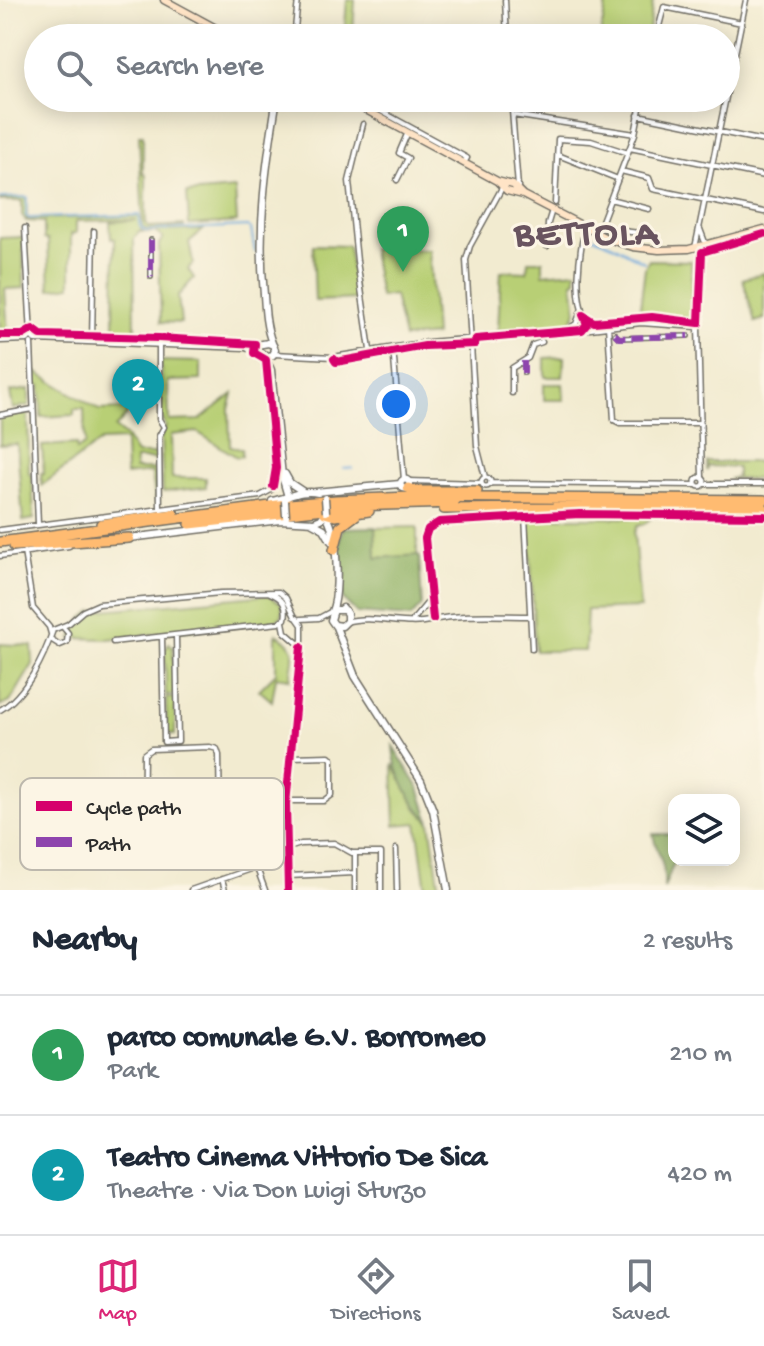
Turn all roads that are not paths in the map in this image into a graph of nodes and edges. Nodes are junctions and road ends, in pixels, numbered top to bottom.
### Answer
1 (164, 0) edge
2 (298, 0) edge
3 (505, 0) edge
4 (746, 0) edge
5 (742, 23) junction
6 (208, 24) edge
7 (295, 24) edge
8 (506, 24) edge
9 (659, 24) edge
10 (740, 32) edge
11 (275, 112) edge
12 (370, 112) edge
13 (382, 112) edge
14 (513, 112) edge
15 (639, 112) edge
16 (723, 112) edge
17 (513, 115) junction
18 (638, 115) junction
19 (363, 124) dead end
20 (720, 131) junction
21 (408, 132) junction
22 (635, 134) junction
23 (764, 141) edge
24 (629, 151) junction
25 (558, 155) junction
26 (464, 163) junction
27 (713, 165) junction
28 (621, 171) junction
29 (517, 176) junction
30 (764, 176) edge
31 (618, 179) junction
32 (397, 180) dead end
33 (504, 185) junction
34 (516, 191) junction
35 (610, 199) junction
36 (706, 199) junction
37 (554, 207) junction
38 (649, 209) dead end
39 (764, 212) edge
40 (576, 223) junction
41 (25, 228) dead end
42 (585, 228) junction
43 (700, 229) junction
44 (764, 229) edge
45 (94, 231) dead end
46 (598, 231) junction
47 (655, 235) dead end
48 (151, 240) dead end
49 (581, 243) junction
50 (706, 245) junction
51 (547, 246) dead end
52 (695, 248) junction
53 (151, 258) junction
54 (158, 258) dead end
55 (151, 277) dead end
56 (581, 309) junction
57 (578, 322) junction
58 (586, 322) junction
59 (608, 326) junction
60 (600, 327) junction
61 (566, 330) junction
62 (582, 330) junction
63 (615, 334) dead end
64 (688, 336) dead end
65 (31, 339) junction
66 (470, 339) junction
67 (0, 340) edge
68 (92, 341) junction
69 (542, 342) dead end
70 (159, 343) junction
71 (246, 347) junction
72 (393, 347) junction
73 (270, 348) junction
74 (370, 350) junction
75 (264, 355) junction
76 (524, 361) junction
77 (271, 370) junction
78 (524, 373) dead end
79 (512, 393) dead end
80 (33, 409) junction
81 (0, 415) edge
82 (700, 423) junction
83 (281, 468) junction
84 (485, 477) junction
85 (700, 481) junction
86 (481, 483) junction
87 (490, 483) junction
88 (764, 484) edge
89 (403, 485) junction
90 (347, 489) junction
91 (304, 492) junction
92 (315, 492) junction
93 (256, 497) junction
94 (287, 499) junction
95 (326, 499) junction
96 (764, 500) edge
97 (272, 501) junction
98 (628, 503) junction
99 (764, 508) edge
100 (160, 509) junction
101 (363, 512) junction
102 (325, 513) junction
103 (525, 516) junction
104 (764, 516) edge
105 (288, 518) junction
106 (311, 522) junction
107 (38, 525) junction
108 (0, 530) edge
109 (67, 533) junction
110 (129, 538) junction
111 (0, 545) edge
112 (14, 546) junction
113 (334, 550) junction
114 (24, 552) junction
115 (0, 556) edge
116 (265, 591) junction
117 (336, 594) junction
118 (429, 596) junction
119 (332, 611) junction
120 (345, 611) junction
121 (423, 611) junction
122 (433, 614) junction
123 (530, 616) junction
124 (296, 617) junction
125 (319, 618) junction
126 (364, 619) junction
127 (73, 620) junction
128 (312, 620) junction
129 (410, 621) junction
130 (425, 621) junction
131 (345, 623) junction
132 (47, 624) junction
133 (333, 624) junction
134 (267, 626) junction
135 (58, 627) junction
136 (301, 629) junction
137 (69, 635) junction
138 (288, 635) junction
139 (51, 636) junction
140 (176, 636) junction
141 (162, 637) junction
142 (113, 642) dead end
143 (60, 645) junction
144 (301, 647) junction
145 (532, 649) dead end
146 (45, 652) junction
147 (345, 653) junction
148 (0, 710) edge
149 (291, 757) junction
150 (144, 778) edge
151 (220, 778) edge
152 (286, 802) junction
153 (287, 841) junction
154 (301, 844) junction
155 (287, 849) junction
156 (396, 849) dead end
157 (355, 853) junction
158 (248, 870) edge
159 (257, 870) edge
160 (355, 873) junction
161 (288, 876) junction
162 (222, 879) junction
163 (191, 890) edge
164 (225, 890) edge
165 (265, 890) edge
166 (288, 890) edge
167 (355, 890) edge
168 (381, 890) edge
169 (397, 890) edge
170 (448, 890) edge

1 - 6 main road
2 - 7 street
3 - 8 street
4 - 5 street
5 - 9 street
5 - 10 street
11 - 73 street
12 - 21 main road
13 - 26 street
14 - 17 street
15 - 18 street
16 - 20 street
17 - 22 street
17 - 29 street
18 - 20 street
18 - 22 street
19 - 74 street
20 - 23 street
20 - 27 street
21 - 26 main road
21 - 32 street
22 - 24 street
24 - 25 street
24 - 27 street
24 - 28 street
25 - 31 street
25 - 37 street
26 - 33 main road
27 - 30 street
27 - 36 street
28 - 31 street
28 - 36 street
29 - 33 street
29 - 34 street
31 - 35 street
33 - 34 main road
33 - 66 street
34 - 37 main road
35 - 38 street
35 - 46 street
36 - 39 street
36 - 43 street
37 - 40 main road
37 - 51 street
40 - 42 main road
40 - 49 street
41 - 65 street
42 - 46 main road
42 - 49 street
43 - 50 street
43 - 52 street
44 - 50 main road
45 - 68 street
46 - 47 street
46 - 52 main road
48 - 53 street
49 - 56 street
50 - 52 main road
53 - 54 street
53 - 55 street
56 - 57 street
56 - 58 street
57 - 58 street
57 - 61 street
57 - 62 street
58 - 60 street
58 - 62 street
59 - 60 street
59 - 82 street
59 - 82 street
60 - 62 street
61 - 62 street
61 - 66 street
63 - 64 street
65 - 67 street
65 - 68 street
65 - 80 street
66 - 72 street
66 - 84 street
68 - 70 street
69 - 76 street
70 - 71 street
70 - 100 street
71 - 73 street
71 - 75 street
72 - 74 street
72 - 89 street
73 - 74 street
73 - 75 street
73 - 77 street
75 - 77 street
76 - 78 street
76 - 79 street
77 - 83 street
80 - 81 street
80 - 107 street
82 - 85 street
83 - 91 street
83 - 93 street
83 - 94 street
84 - 86 street
84 - 87 street
85 - 87 street
85 - 88 street
86 - 87 street
86 - 89 street
89 - 90 street
89 - 98 highway
90 - 92 street
90 - 95 street
91 - 92 street
91 - 94 street
92 - 95 street
93 - 97 street
93 - 100 street
94 - 97 street
94 - 105 street, bridge
95 - 102 street, bridge
96 - 98 highway
97 - 109 highway
98 - 99 highway
98 - 101 highway
98 - 109 highway
98 - 112 highway
100 - 107 street
101 - 102 highway
101 - 113 highway
102 - 106 street
102 - 113 street
103 - 104 street
103 - 118 street
103 - 123 street
105 - 106 street
105 - 110 street
106 - 113 street
107 - 108 street
109 - 111 highway
110 - 112 highway
110 - 114 street
111 - 112 highway
113 - 117 street
114 - 115 street
114 - 132 street
116 - 124 street
116 - 127 street
116 - 134 street
117 - 119 street
117 - 120 street
118 - 121 street
118 - 122 street
119 - 120 street
119 - 125 street
119 - 133 street
120 - 126 street
120 - 131 street
121 - 122 street
121 - 129 street
121 - 130 street
122 - 123 street
122 - 130 street
123 - 145 street
124 - 128 street
124 - 136 street
124 - 138 street
125 - 128 street
125 - 133 street
126 - 129 street
126 - 131 street
127 - 135 street
127 - 137 street
128 - 136 street
129 - 130 street
131 - 133 street
131 - 147 street
132 - 135 street
132 - 139 street
133 - 147 street
134 - 138 street
134 - 140 street
135 - 137 street
135 - 139 street
136 - 138 street
136 - 144 street
137 - 143 street
138 - 144 street
139 - 143 street
139 - 146 street
140 - 141 street
140 - 141 street
141 - 142 street
143 - 146 street
144 - 149 street
146 - 148 street
147 - 170 street
149 - 152 street
149 - 152 street
150 - 151 street
152 - 153 street
153 - 154 street
153 - 155 street
154 - 155 street
154 - 157 street
155 - 161 street
156 - 169 street
157 - 160 street
157 - 168 street
158 - 162 street
159 - 165 street
160 - 161 street
160 - 167 street
161 - 166 street
162 - 163 street
162 - 164 street

